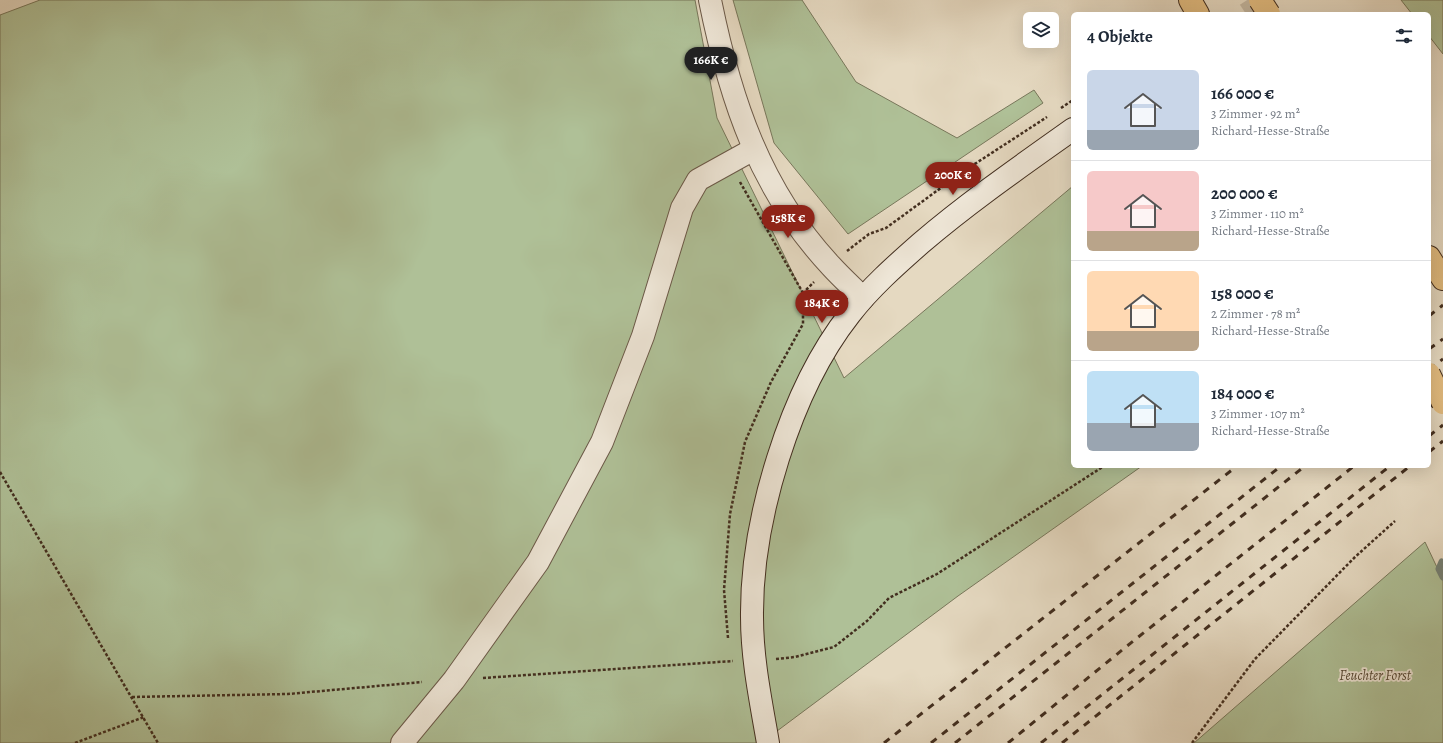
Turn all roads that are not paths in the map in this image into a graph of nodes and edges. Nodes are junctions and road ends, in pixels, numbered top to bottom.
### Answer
1 (710, 0) edge
2 (1260, 0) edge
3 (1268, 12) edge
4 (1071, 130) edge
5 (754, 149) junction
6 (1431, 260) edge
7 (1443, 278) edge
8 (863, 298) junction
9 (1431, 359) edge
10 (1443, 376) edge
11 (1431, 378) edge
12 (1443, 403) edge
13 (402, 743) edge
14 (768, 743) edge

1 - 5 street
2 - 3 highway, bridge
4 - 8 street
5 - 8 street
5 - 13 street
6 - 7 highway
8 - 14 street
9 - 10 highway
11 - 12 highway, bridge

